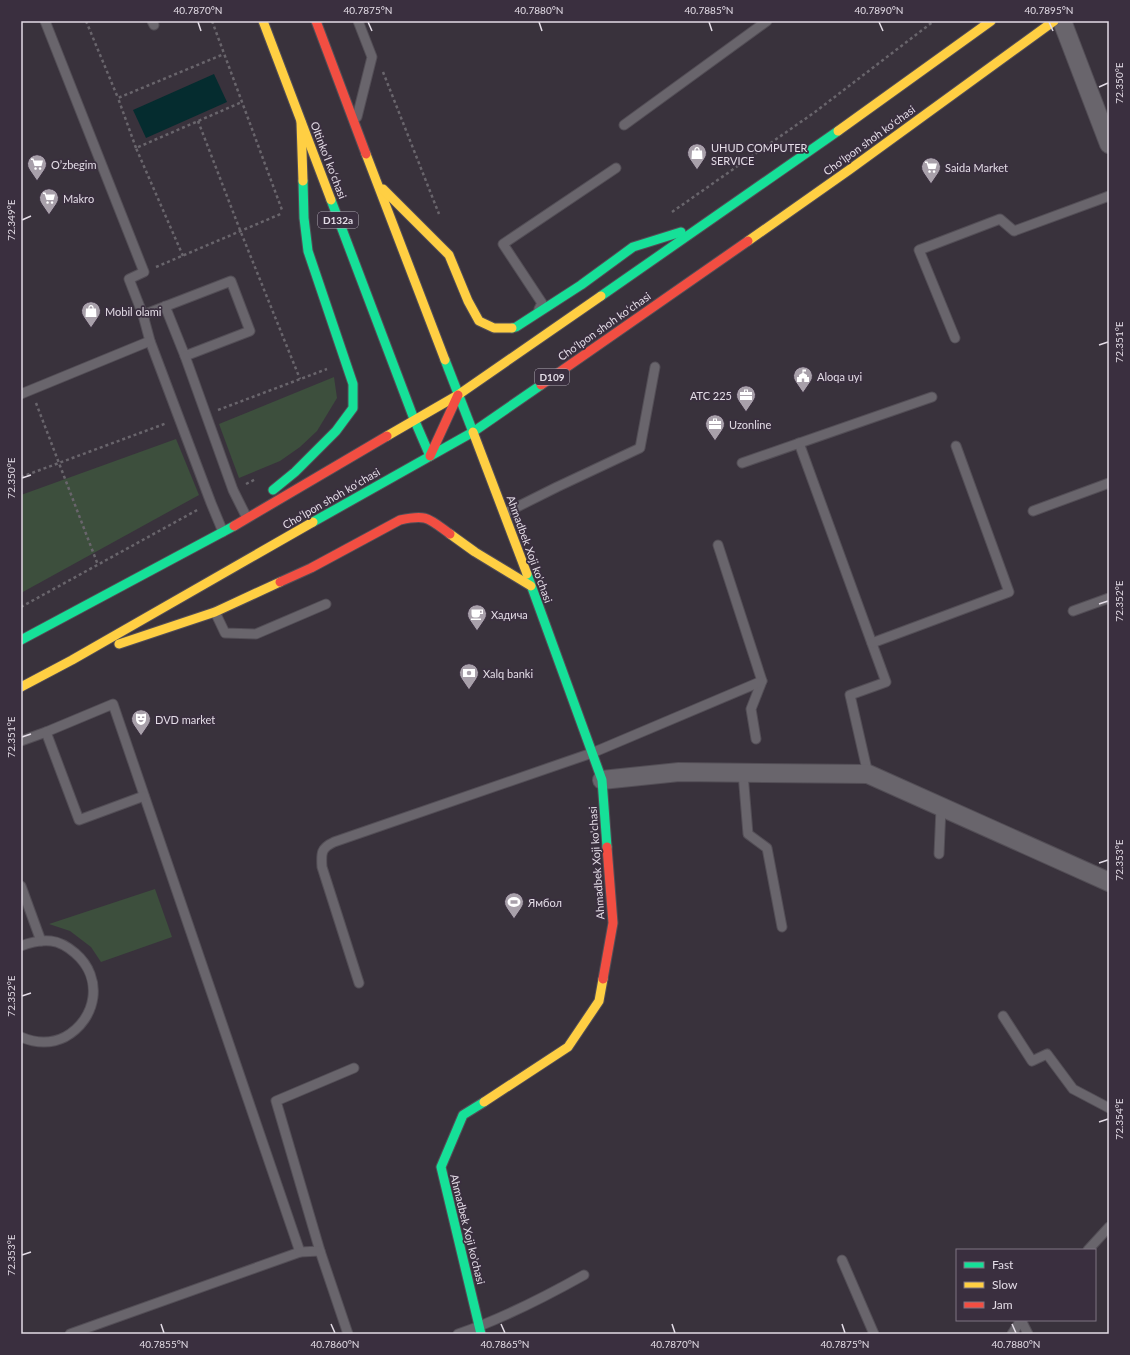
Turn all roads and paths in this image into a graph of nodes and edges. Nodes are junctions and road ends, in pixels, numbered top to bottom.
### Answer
1 (45, 21) edge
2 (86, 21) edge
3 (263, 21) edge
4 (316, 21) edge
5 (358, 21) edge
6 (766, 21) edge
7 (991, 21) edge
8 (1054, 21) edge
9 (1062, 21) edge
10 (224, 54) dead end
11 (372, 57) junction
12 (118, 98) junction
13 (242, 102) dead end
14 (198, 122) junction
15 (301, 122) junction
16 (355, 123) junction
17 (624, 125) dead end
18 (1109, 144) edge
19 (136, 148) junction
20 (616, 168) dead end
21 (378, 185) junction
22 (1109, 196) edge
23 (283, 213) dead end
24 (442, 220) dead end
25 (702, 226) junction
26 (240, 230) junction
27 (183, 256) junction
28 (144, 272) junction
29 (165, 306) junction
30 (537, 314) junction
31 (143, 315) junction
32 (955, 338) dead end
33 (150, 341) junction
34 (185, 356) junction
35 (655, 367) dead end
36 (300, 379) dead end
37 (31, 390) junction
38 (21, 394) edge
39 (458, 395) junction
40 (932, 397) dead end
41 (414, 419) junction
42 (444, 426) junction
43 (473, 432) junction
44 (799, 443) junction
45 (956, 446) dead end
46 (430, 456) junction
47 (742, 463) dead end
48 (1109, 483) edge
49 (1033, 511) dead end
50 (504, 513) junction
51 (245, 514) junction
52 (224, 532) junction
53 (718, 545) dead end
54 (98, 565) dead end
55 (531, 586) junction
56 (1109, 598) edge
57 (326, 604) dead end
58 (1073, 611) dead end
59 (215, 612) junction
60 (21, 640) edge
61 (872, 643) junction
62 (72, 660) junction
63 (762, 680) junction
64 (21, 687) edge
65 (46, 732) junction
66 (756, 739) dead end
67 (21, 741) edge
68 (592, 753) junction
69 (744, 773) junction
70 (868, 774) junction
71 (602, 780) junction
72 (144, 796) junction
73 (941, 808) junction
74 (939, 854) dead end
75 (1109, 882) edge
76 (21, 886) edge
77 (782, 927) dead end
78 (41, 941) junction
79 (21, 946) edge
80 (359, 983) dead end
81 (1003, 1016) dead end
82 (21, 1037) edge
83 (354, 1068) dead end
84 (1109, 1108) edge
85 (1109, 1227) edge
86 (1089, 1249) edge
87 (320, 1251) junction
88 (300, 1252) junction
89 (842, 1260) dead end
90 (584, 1275) dead end
91 (1020, 1321) edge
92 (1022, 1321) edge
93 (480, 1330) edge
94 (70, 1334) edge
95 (348, 1334) edge
96 (458, 1334) edge
97 (874, 1334) edge
98 (1012, 1334) edge
99 (1028, 1334) edge

1 - 28 lane
2 - 12 path
3 - 15 main road, Oltinkoʻl koʻchasi / D132a
4 - 16 main road
5 - 11 lane
6 - 17 lane
7 - 25 main road
8 - 43 main road, Choʻlpon shoh koʻchasi / D109
9 - 18 street
10 - 12 path
11 - 16 lane
11 - 24 path
12 - 19 path
13 - 14 path
14 - 19 path
14 - 26 path
15 - 41 main road, Oltinkoʻl koʻchasi / D132a
15 - 51 main road
16 - 21 main road
19 - 27 path
20 - 30 lane
21 - 30 main road
21 - 39 main road
22 - 32 lane
23 - 26 path
25 - 30 main road
25 - 39 main road
26 - 27 path
26 - 36 path
27 - 28 path
28 - 31 lane
29 - 31 lane
29 - 34 lane
29 - 34 lane
31 - 33 lane
33 - 37 lane
33 - 52 lane
34 - 51 lane
35 - 50 lane
37 - 38 lane
37 - 54 path
39 - 41 main road
39 - 42 main road
39 - 43 main road, Ahmadbek Xoji ko'chasi
40 - 44 lane
41 - 42 main road
41 - 46 main road, Oltinkoʻl koʻchasi
41 - 52 main road
42 - 43 main road
42 - 46 main road
43 - 46 main road, Choʻlpon shoh koʻchasi / D109
43 - 50 main road, Ahmadbek Xoji ko'chasi
44 - 47 lane
44 - 61 lane
45 - 61 lane
46 - 62 main road, Choʻlpon shoh koʻchasi / D109
48 - 49 lane
50 - 55 main road, Ahmadbek Xoji ko'chasi
51 - 52 main road
52 - 60 main road
53 - 63 lane
55 - 59 main road
55 - 68 main road, Ahmadbek Xoji ko'chasi
56 - 58 lane
57 - 59 lane
59 - 62 main road
61 - 70 lane
62 - 64 main road, Choʻlpon shoh koʻchasi / D109
63 - 66 lane
63 - 68 lane
65 - 67 lane
65 - 72 lane
65 - 72 lane
68 - 71 main road, Ahmadbek Xoji ko'chasi
68 - 80 lane
69 - 70 street
69 - 71 street
69 - 77 lane
70 - 73 street
71 - 93 main road, Ahmadbek Xoji ko'chasi
72 - 88 lane
73 - 74 lane
73 - 75 street
76 - 78 lane
78 - 79 lane
78 - 82 lane
81 - 84 lane
83 - 87 lane
85 - 86 lane
87 - 88 lane
87 - 95 lane
88 - 94 lane
89 - 97 lane
90 - 93 lane
91 - 98 lane
92 - 99 lane
93 - 96 lane

